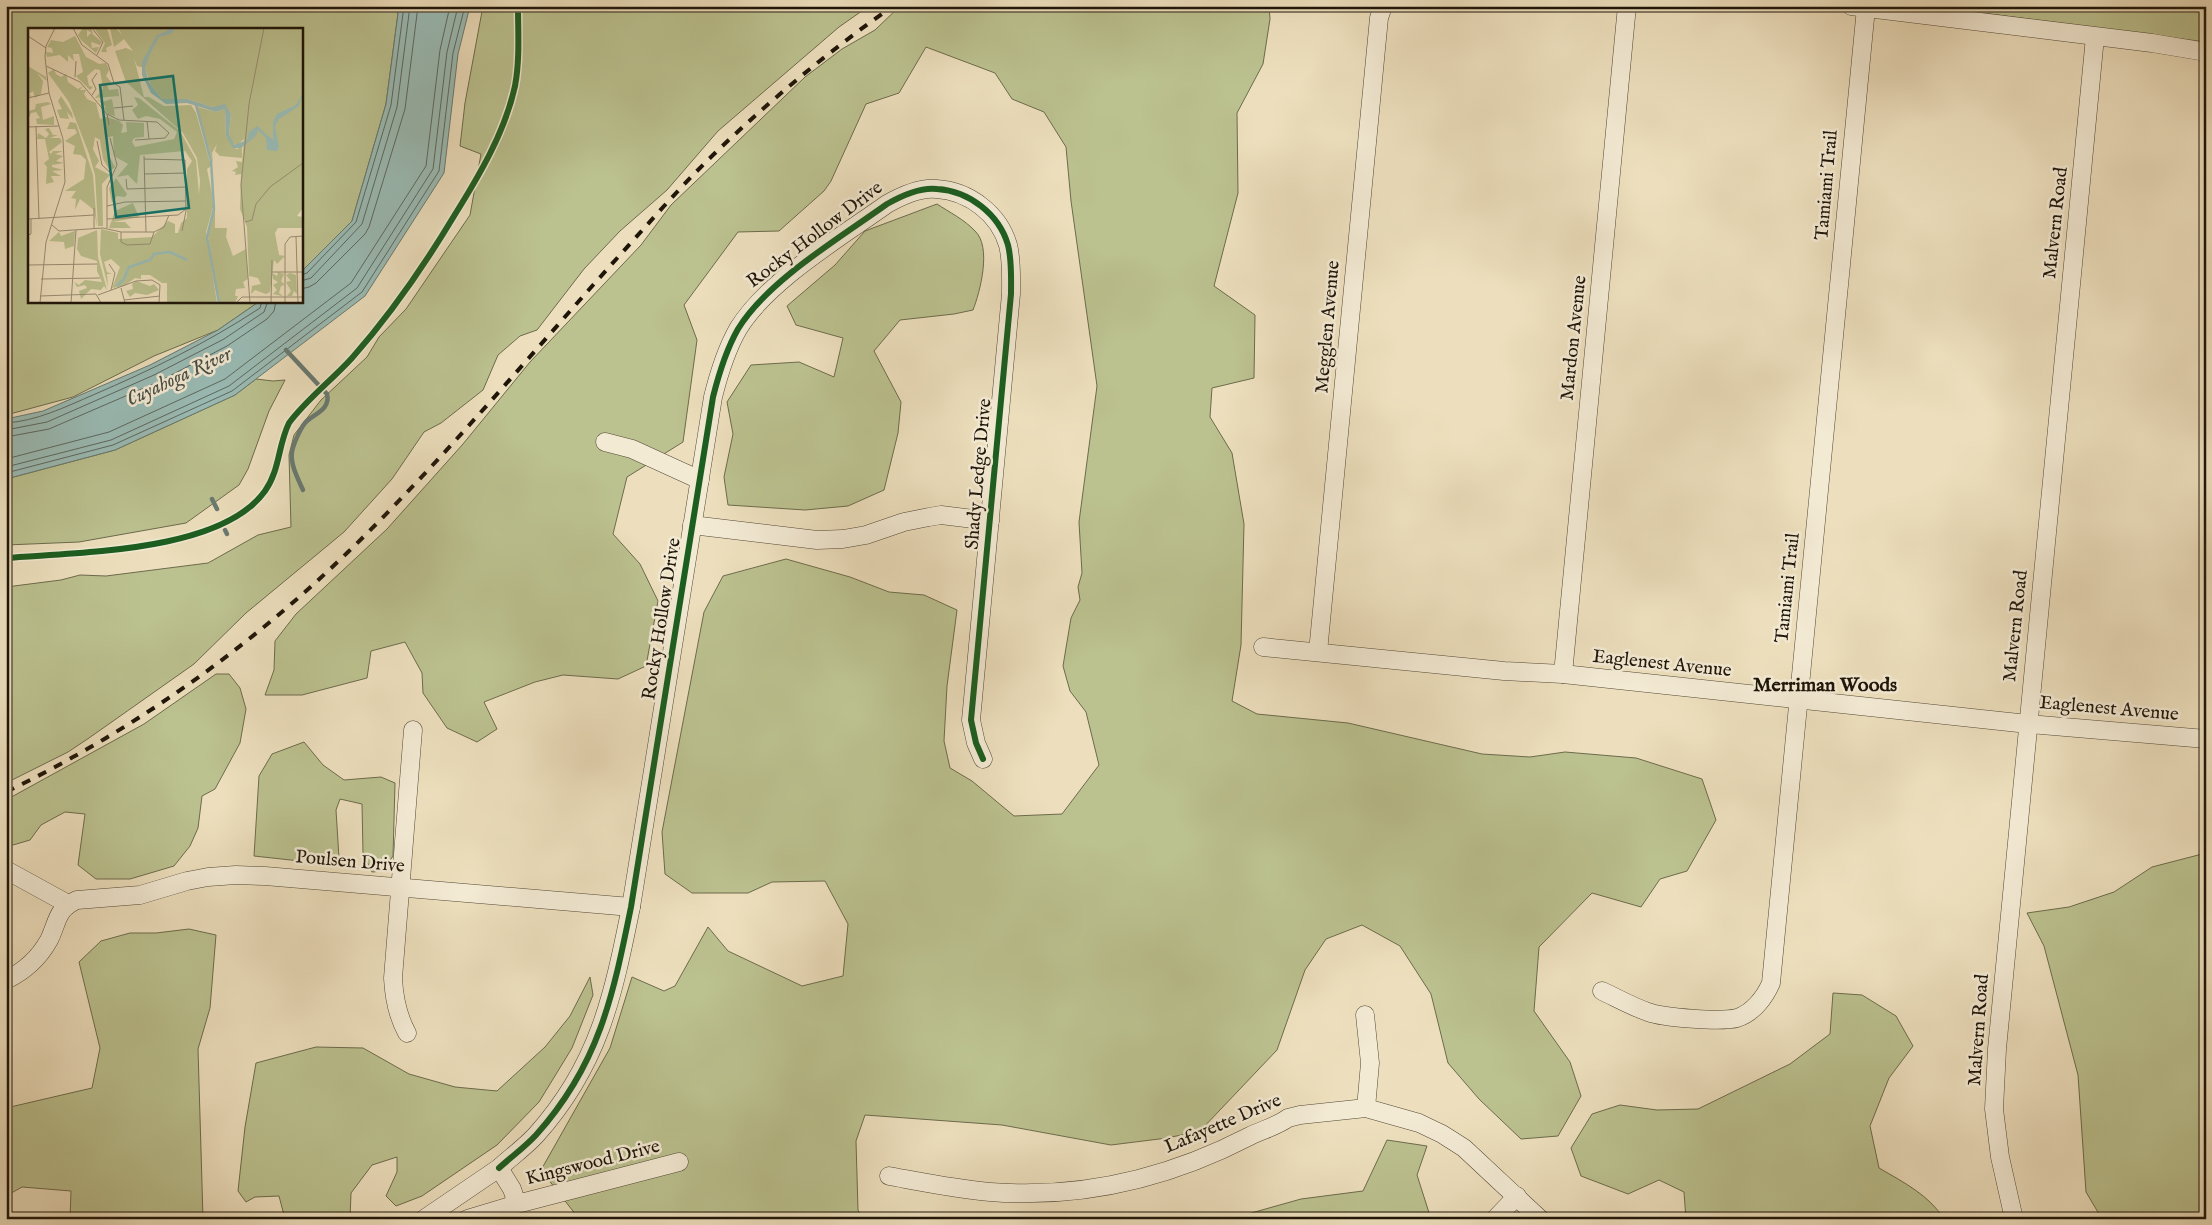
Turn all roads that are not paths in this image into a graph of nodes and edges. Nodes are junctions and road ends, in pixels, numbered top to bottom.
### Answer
1 (1383, 6) edge
2 (1627, 6) edge
3 (1858, 7) edge
4 (2095, 37) junction
5 (2206, 52) edge
6 (975, 201) joint
7 (605, 442) dead end
8 (700, 480) junction
9 (990, 521) junction
10 (692, 525) junction
11 (1263, 647) dead end
12 (1318, 652) junction
13 (1563, 674) junction
14 (1798, 700) junction
15 (2028, 724) junction
16 (413, 730) dead end
17 (2206, 739) edge
18 (984, 758) dead end
19 (6, 870) edge
20 (400, 887) junction
21 (68, 904) junction
22 (630, 907) junction
23 (6, 980) edge
24 (1602, 992) dead end
25 (1365, 1014) dead end
26 (407, 1033) dead end
27 (1366, 1108) junction
28 (679, 1162) dead end
29 (498, 1168) junction
30 (888, 1176) dead end
31 (1517, 1196) junction
32 (517, 1204) junction
33 (424, 1219) edge
34 (467, 1219) edge
35 (1495, 1219) edge
36 (1540, 1219) edge
37 (2014, 1219) edge

1 - 12 street, Megglen Avenue
2 - 13 street, Mardon Avenue
3 - 4 street
3 - 14 street, Tamiami Trail
4 - 5 street
4 - 15 street, Malvern Road
6 - 8 street, Rocky Hollow Drive
6 - 9 street, Shady Ledge Drive
7 - 8 street
8 - 10 street, Rocky Hollow Drive
9 - 10 street
9 - 18 street, Shady Ledge Drive
10 - 22 street, Rocky Hollow Drive
11 - 12 street, Eaglenest Avenue
12 - 13 street, Eaglenest Avenue
13 - 14 street, Eaglenest Avenue
14 - 15 street, Eaglenest Avenue
14 - 24 street, Tamiami Trail
15 - 17 street, Eaglenest Avenue
15 - 37 street, Malvern Road
16 - 20 street
19 - 21 street
20 - 21 street, Poulsen Drive
20 - 22 street, Poulsen Drive
20 - 26 street
21 - 23 street
22 - 29 street, Rocky Hollow Drive
25 - 27 street
27 - 30 street, Lafayette Drive
27 - 31 street, Lafayette Drive
28 - 32 street, Kingswood Drive
29 - 32 street, Kingswood Drive
29 - 33 street, Kingswood Drive
31 - 35 street
31 - 36 street, Lafayette Drive
32 - 34 street, Kingswood Drive

